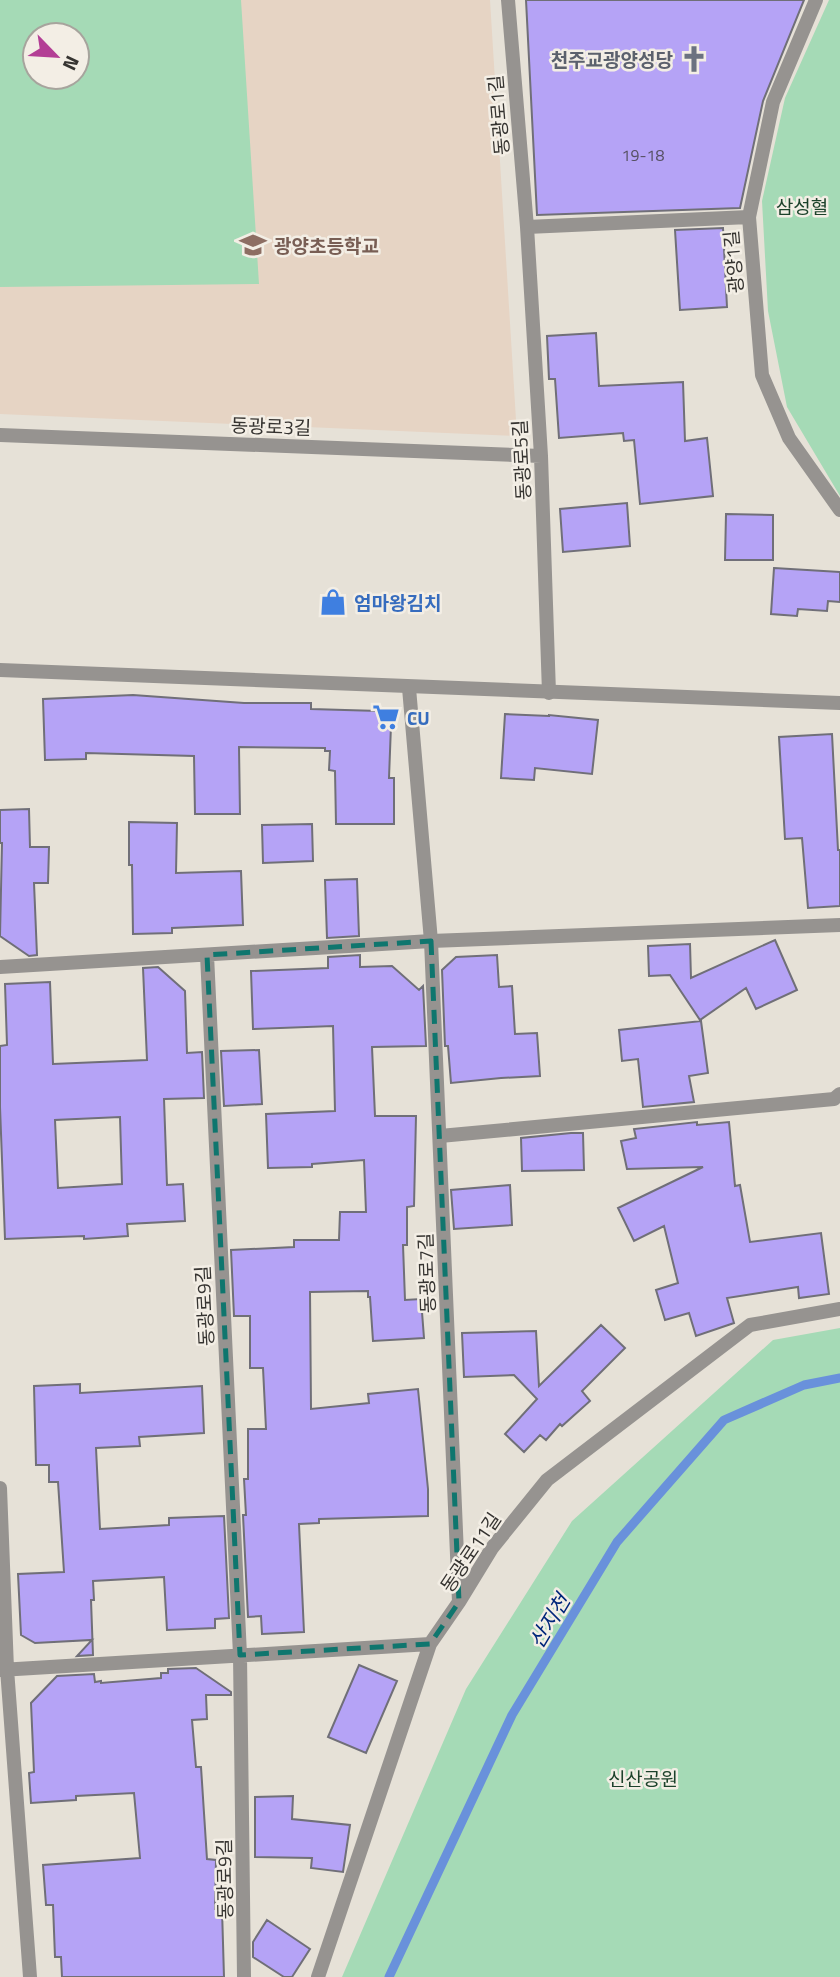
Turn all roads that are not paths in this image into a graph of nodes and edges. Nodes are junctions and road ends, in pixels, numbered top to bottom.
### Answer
1 (508, 0) edge
2 (816, 0) edge
3 (749, 217) junction
4 (527, 227) junction
5 (0, 435) edge
6 (541, 456) junction
7 (840, 510) edge
8 (0, 670) edge
9 (410, 688) junction
10 (549, 693) junction
11 (840, 703) edge
12 (840, 925) edge
13 (431, 941) junction
14 (207, 955) junction
15 (0, 967) edge
16 (840, 1094) edge
17 (440, 1136) junction
18 (840, 1310) edge
19 (0, 1488) edge
20 (460, 1602) junction
21 (430, 1644) junction
22 (240, 1655) junction
23 (4, 1670) edge
24 (30, 1977) edge
25 (244, 1977) edge
26 (318, 1977) edge

1 - 4 street, 동광로1길
2 - 3 street, 광양1길
3 - 4 street
3 - 7 street, 광양1길
4 - 6 street, 동광로5길
5 - 6 street, 동광로3길
6 - 10 street, 동광로5길
8 - 9 street
9 - 10 street
9 - 13 street
10 - 11 street
12 - 13 street
13 - 14 street
13 - 17 street, 동광로7길
14 - 15 street
14 - 22 street, 동광로9길
16 - 17 street
17 - 20 street, 동광로7길
18 - 20 street, 동광로11길
19 - 23 street
20 - 21 street, 동광로11길
21 - 22 street
21 - 26 street, 동광로11길
22 - 23 street
22 - 25 street, 동광로9길
23 - 24 street

